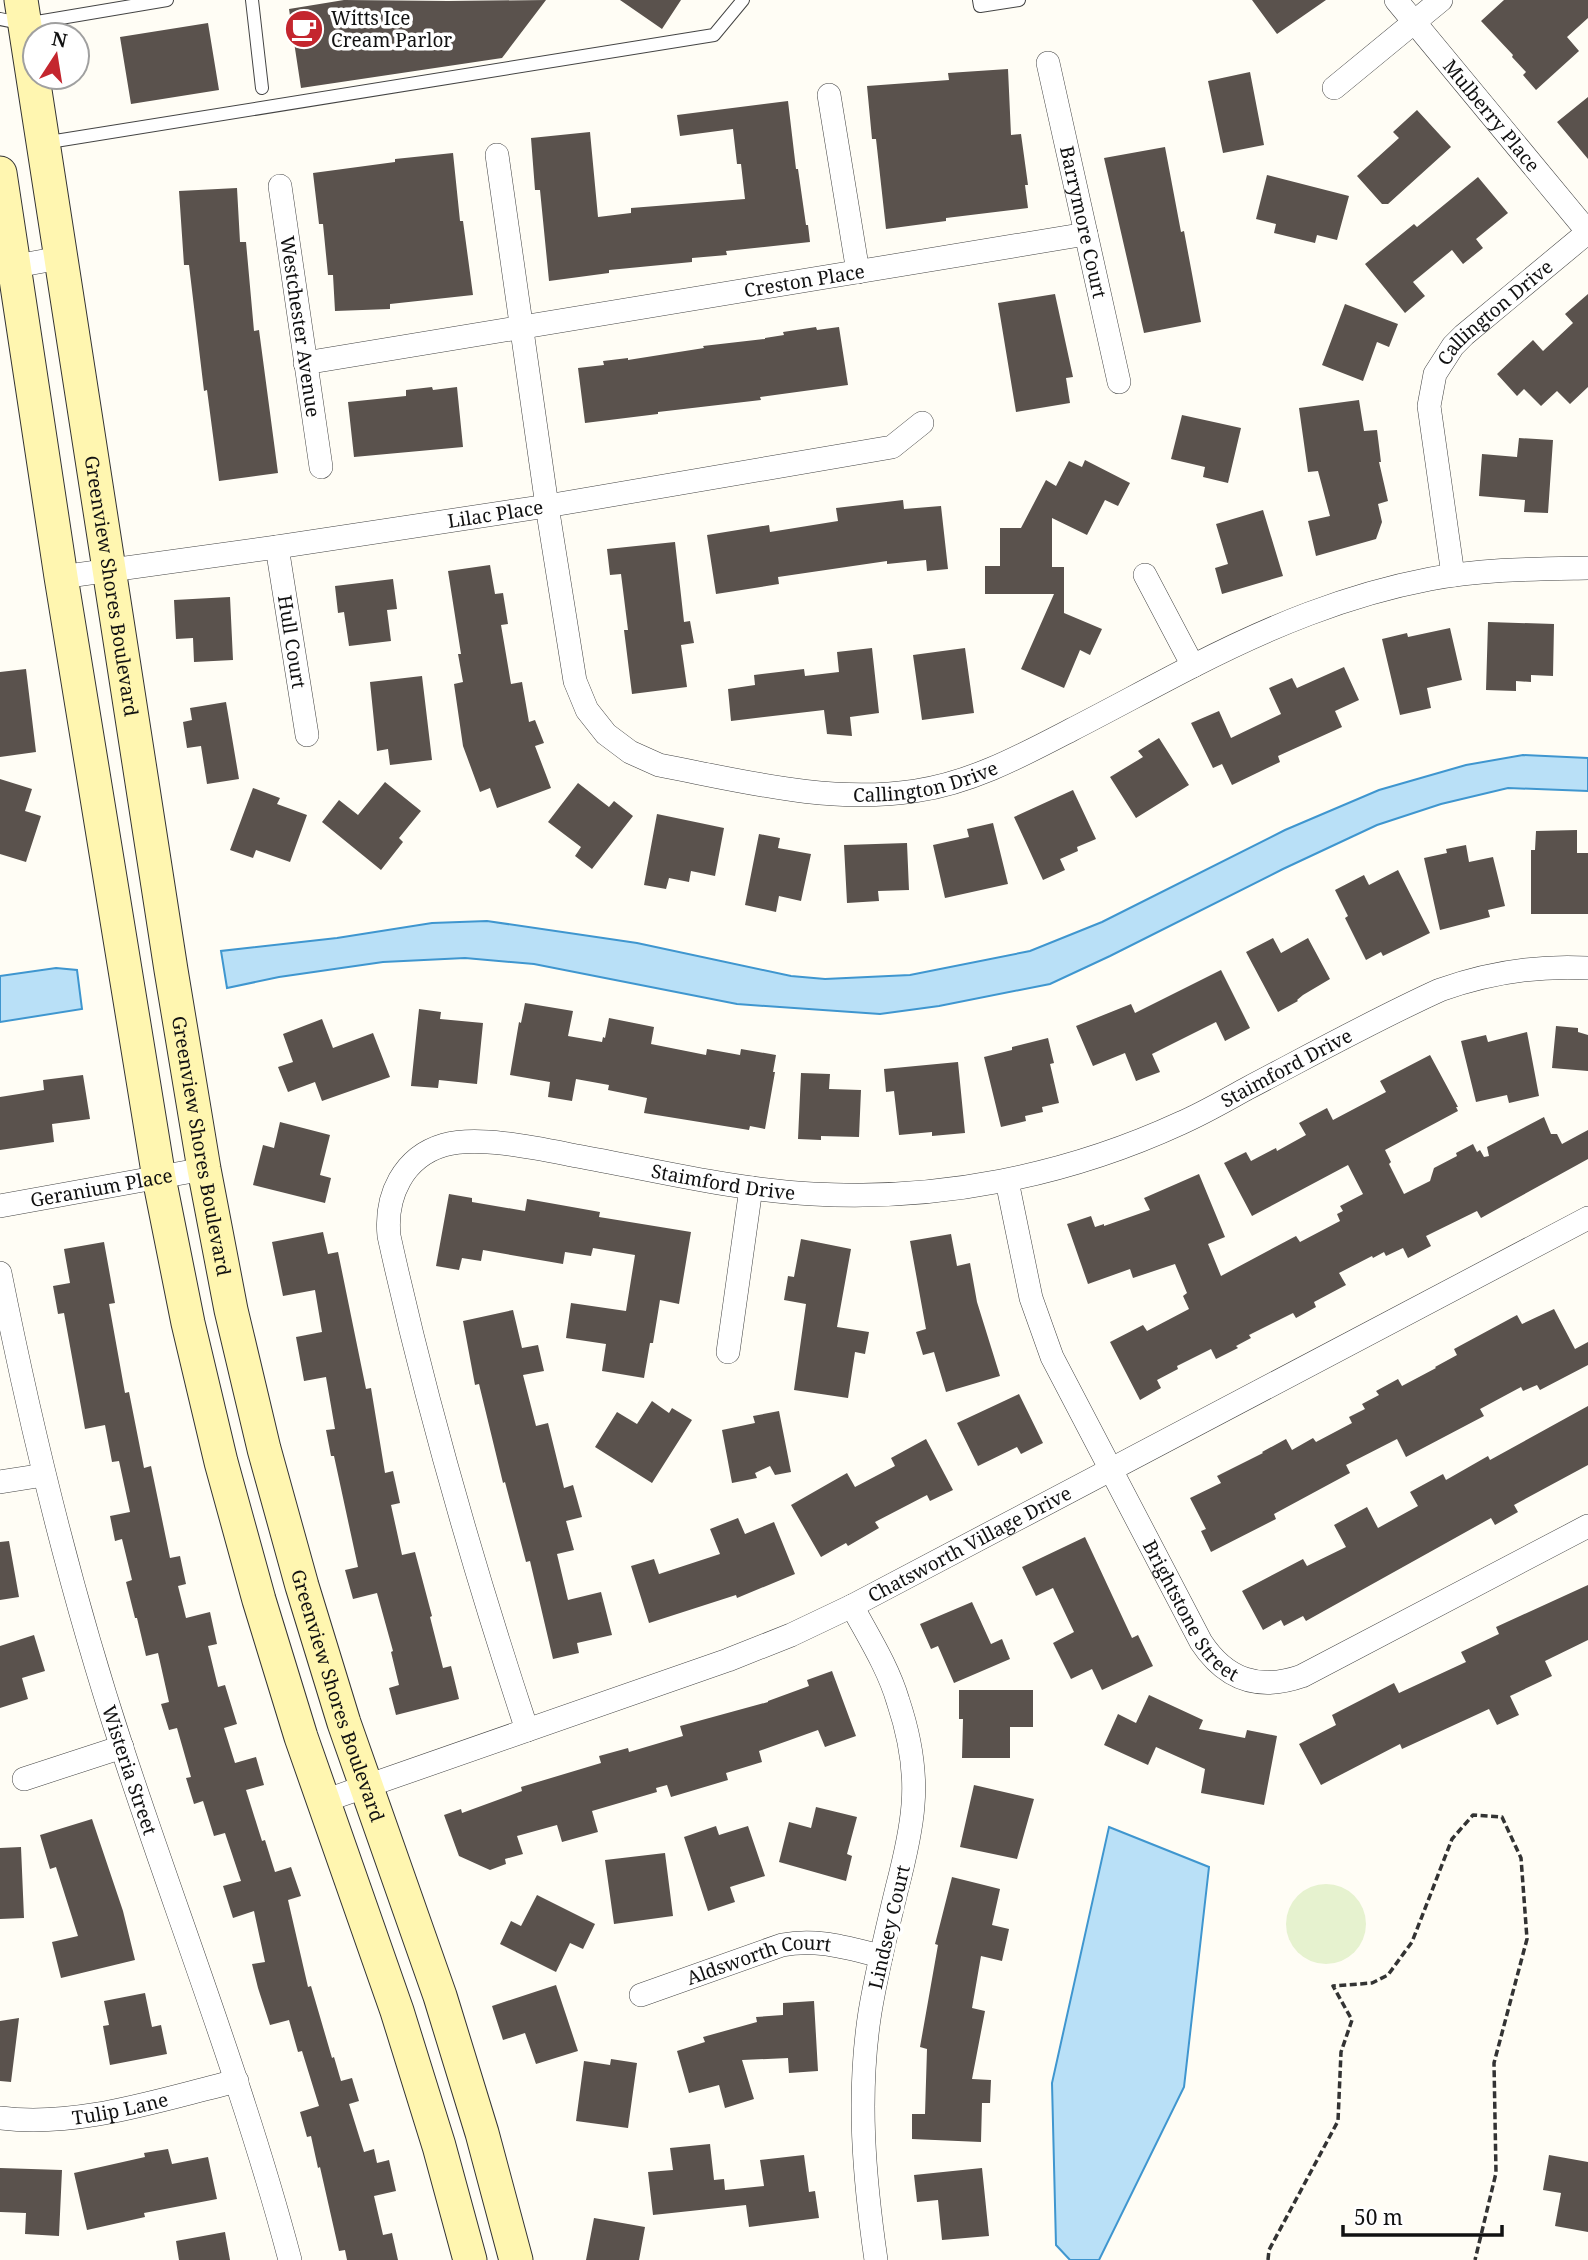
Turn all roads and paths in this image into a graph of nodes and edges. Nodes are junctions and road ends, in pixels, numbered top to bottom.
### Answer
1 (167, 0) edge
2 (252, 0) edge
3 (743, 0) edge
4 (979, 0) edge
5 (1019, 0) edge
6 (1396, 0) edge
7 (1441, 0) edge
8 (15, 14) edge
9 (1414, 22) junction
10 (1048, 63) dead end
11 (262, 88) dead end
12 (1334, 88) dead end
13 (829, 95) dead end
14 (43, 143) junction
15 (497, 155) dead end
16 (0, 173) edge
17 (280, 186) dead end
18 (1588, 232) edge
19 (1086, 233) junction
20 (61, 258) junction
21 (7, 268) edge
22 (858, 272) junction
23 (523, 327) junction
24 (305, 363) junction
25 (1119, 382) dead end
26 (922, 423) dead end
27 (321, 467) dead end
28 (547, 506) junction
29 (278, 547) junction
30 (1588, 568) edge
31 (108, 569) junction
32 (1145, 575) dead end
33 (1452, 575) junction
34 (61, 577) junction
35 (1193, 666) junction
36 (307, 735) dead end
37 (1588, 968) edge
38 (204, 1169) junction
39 (159, 1178) junction
40 (1007, 1181) junction
41 (751, 1188) junction
42 (0, 1206) edge
43 (1585, 1228) edge
44 (0, 1273) edge
45 (728, 1352) dead end
46 (1110, 1469) junction
47 (44, 1475) junction
48 (0, 1482) edge
49 (1588, 1526) edge
50 (852, 1606) junction
51 (527, 1730) junction
52 (122, 1747) junction
53 (24, 1779) dead end
54 (366, 1787) junction
55 (324, 1801) junction
56 (881, 1956) junction
57 (640, 1995) dead end
58 (237, 2081) junction
59 (0, 2118) edge
60 (290, 2260) edge
61 (470, 2260) edge
62 (516, 2260) edge
63 (876, 2260) edge
64 (1268, 2260) edge
65 (1475, 2260) edge

1 - 8 lane
2 - 11 lane
3 - 14 lane
4 - 5 lane
6 - 9 street, Mulberry Place
7 - 9 street
8 - 14 street, Greenview Shores Boulevard
9 - 12 street
9 - 18 street, Mulberry Place
10 - 19 street, Barrymore Court
13 - 22 street
14 - 20 street, Greenview Shores Boulevard
15 - 23 street
16 - 21 street
17 - 24 street, Westchester Avenue
18 - 33 street, Callington Drive
19 - 22 street, Creston Place
19 - 25 street, Barrymore Court
20 - 21 street
20 - 31 street, Greenview Shores Boulevard
21 - 34 street
22 - 23 street, Creston Place
23 - 24 street, Creston Place
23 - 28 street
24 - 27 street, Westchester Avenue
26 - 28 street, Lilac Place
28 - 29 street, Lilac Place
28 - 35 street, Callington Drive
29 - 31 street, Lilac Place
29 - 36 street, Hull Court
30 - 33 street, Callington Drive
31 - 34 street, Lilac Place
31 - 38 street, Greenview Shores Boulevard
32 - 35 street
33 - 35 street, Callington Drive
34 - 39 street
37 - 40 street, Staimford Drive
38 - 39 street, Geranium Place
38 - 54 street, Greenview Shores Boulevard
39 - 42 street, Geranium Place
39 - 55 street
40 - 41 street, Staimford Drive
40 - 46 street, Brightstone Street
41 - 45 street
41 - 51 street, Staimford Drive
43 - 46 street, Chatsworth Village Drive
44 - 47 street, Wisteria Street
46 - 49 street, Brightstone Street
46 - 50 street, Chatsworth Village Drive
47 - 48 street
47 - 52 street, Wisteria Street
50 - 51 street, Chatsworth Village Drive
50 - 56 street, Lindsey Court
51 - 54 street, Chatsworth Village Drive
52 - 53 street
52 - 58 street, Wisteria Street
54 - 55 street, Chatsworth Village Drive
54 - 62 street, Greenview Shores Boulevard
55 - 61 street
56 - 57 street, Aldsworth Court
56 - 63 street, Lindsey Court
58 - 59 street, Tulip Lane
58 - 60 street, Wisteria Street
64 - 65 path

